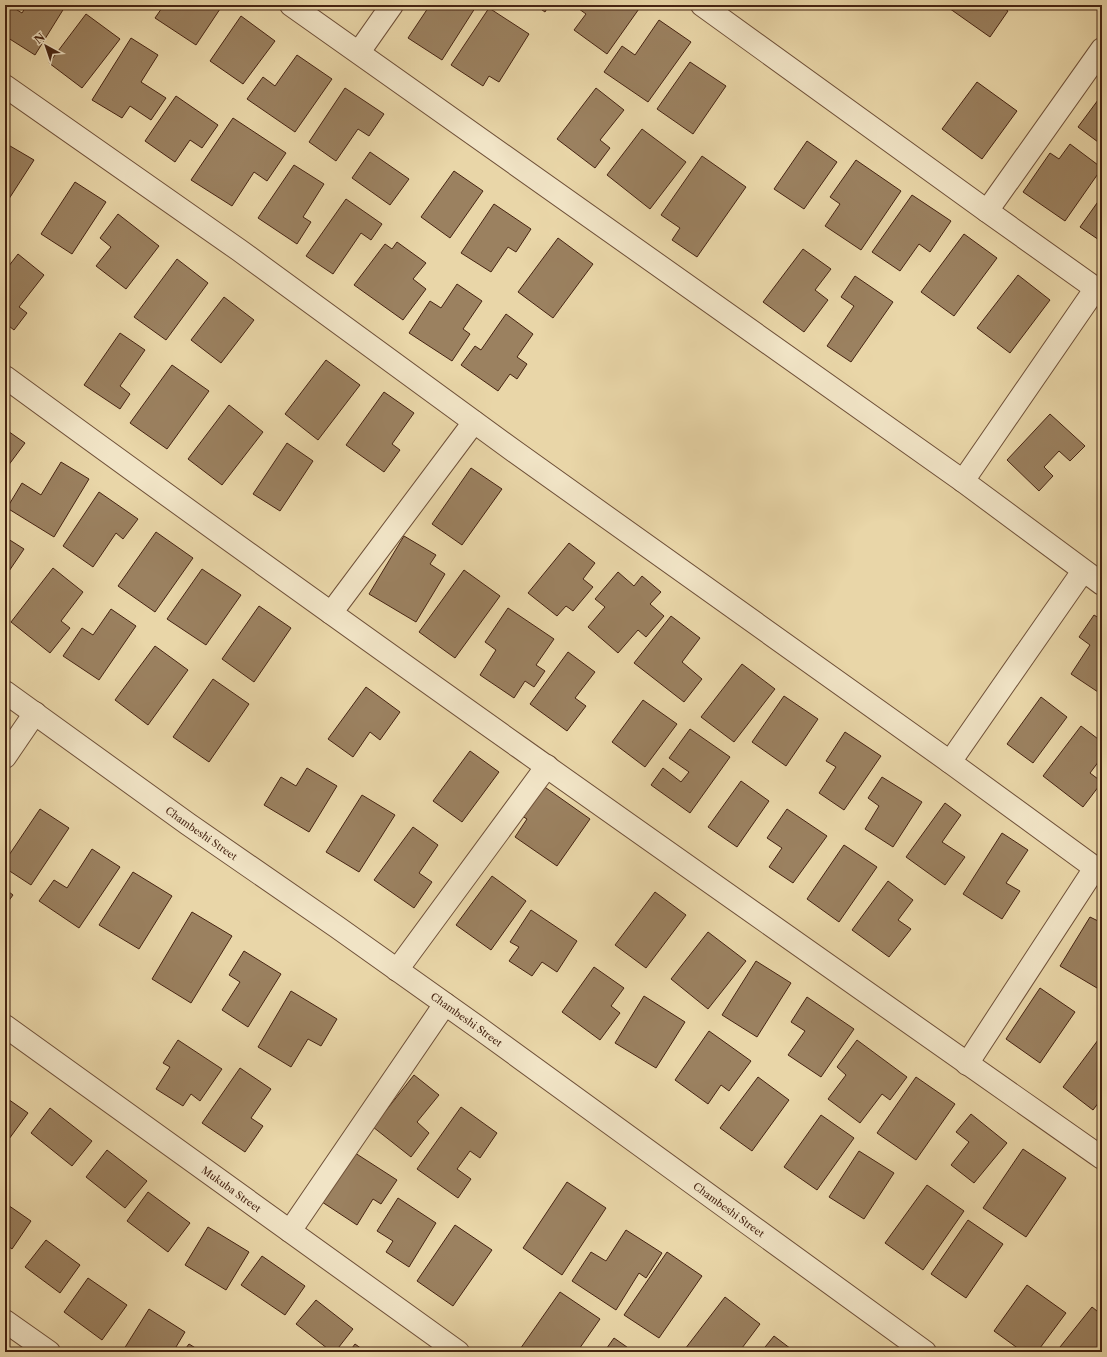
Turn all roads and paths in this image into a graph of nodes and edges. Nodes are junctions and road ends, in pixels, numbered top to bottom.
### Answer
1 (291, 5) edge
2 (392, 5) edge
3 (702, 5) edge
4 (1102, 49) edge
5 (359, 52) junction
6 (5, 86) edge
7 (986, 211) junction
8 (1099, 291) edge
9 (5, 377) edge
10 (474, 422) junction
11 (963, 481) junction
12 (1083, 570) junction
13 (1102, 584) edge
14 (331, 613) junction
15 (5, 692) edge
16 (35, 713) junction
17 (5, 757) edge
18 (950, 762) junction
19 (547, 766) junction
20 (1098, 871) edge
21 (397, 970) junction
22 (445, 1004) junction
23 (5, 1026) edge
24 (967, 1064) junction
25 (1102, 1158) edge
26 (290, 1231) junction
27 (5, 1321) edge
28 (49, 1352) edge
29 (458, 1352) edge
30 (926, 1352) edge

1 - 5 street
2 - 5 street
3 - 7 street
4 - 7 street
5 - 11 street
6 - 10 street
7 - 8 street
8 - 11 street
9 - 14 street
10 - 14 street
10 - 18 street
11 - 12 street
12 - 13 street
12 - 18 street
14 - 19 street
15 - 16 street, Chambeshi Street
16 - 17 street
16 - 21 street, Chambeshi Street
18 - 20 street
19 - 21 street
19 - 24 street
20 - 24 street
21 - 22 street, Chambeshi Street
22 - 26 street
22 - 30 street, Chambeshi Street
23 - 26 street, Mukuba Street
24 - 25 street
26 - 29 street, Mukuba Street
27 - 28 street

